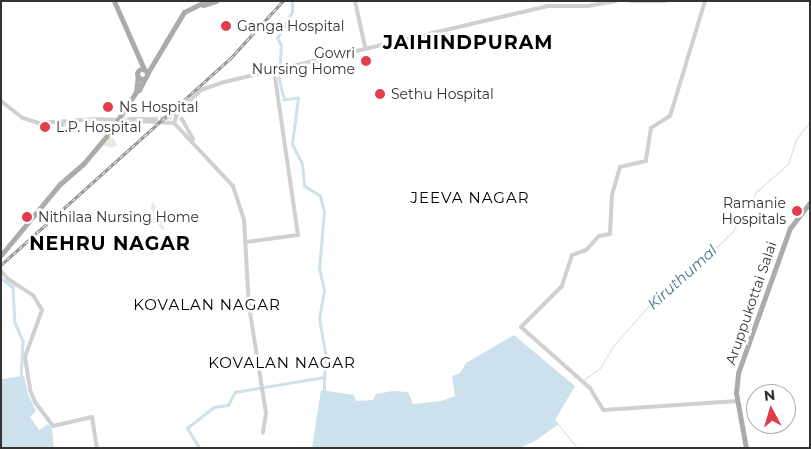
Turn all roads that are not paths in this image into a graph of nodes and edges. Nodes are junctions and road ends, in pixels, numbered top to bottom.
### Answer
1 (114, 1) edge
2 (207, 1) edge
3 (216, 1) edge
4 (355, 1) edge
5 (616, 1) edge
6 (630, 1) edge
7 (666, 1) edge
8 (705, 1) edge
9 (591, 3) edge
10 (177, 24) junction
11 (135, 46) junction
12 (365, 47) junction
13 (278, 69) junction
14 (145, 73) junction
15 (138, 74) junction
16 (1, 101) edge
17 (124, 112) junction
18 (129, 119) junction
19 (154, 119) tunnel mouth
20 (182, 119) dead end
21 (116, 123) junction
22 (174, 123) junction
23 (50, 124) junction
24 (190, 134) junction
25 (240, 200) junction
26 (810, 202) edge
27 (246, 242) junction
28 (1, 253) edge
29 (1, 270) edge
30 (738, 401) junction
31 (263, 433) dead end
32 (97, 448) edge
33 (746, 448) edge

1 - 11 main road
2 - 10 main road
3 - 10 main road
4 - 12 street
5 - 9 street
6 - 7 street
8 - 30 street
9 - 12 street
10 - 14 main road
11 - 14 main road
11 - 15 main road
12 - 13 street
13 - 22 street
13 - 27 street
14 - 15 main road
14 - 15 main road
14 - 17 main road
15 - 17 main road
16 - 23 street
17 - 18 street
17 - 21 main road
17 - 23 street
18 - 19 street
18 - 21 street
20 - 24 street
21 - 23 street
21 - 28 main road
22 - 23 street
22 - 25 street
24 - 25 street
24 - 25 street
25 - 27 street
26 - 30 main road, Aruppukottai Salai
27 - 31 street
29 - 32 street
30 - 33 main road, Aruppukottai Salai

